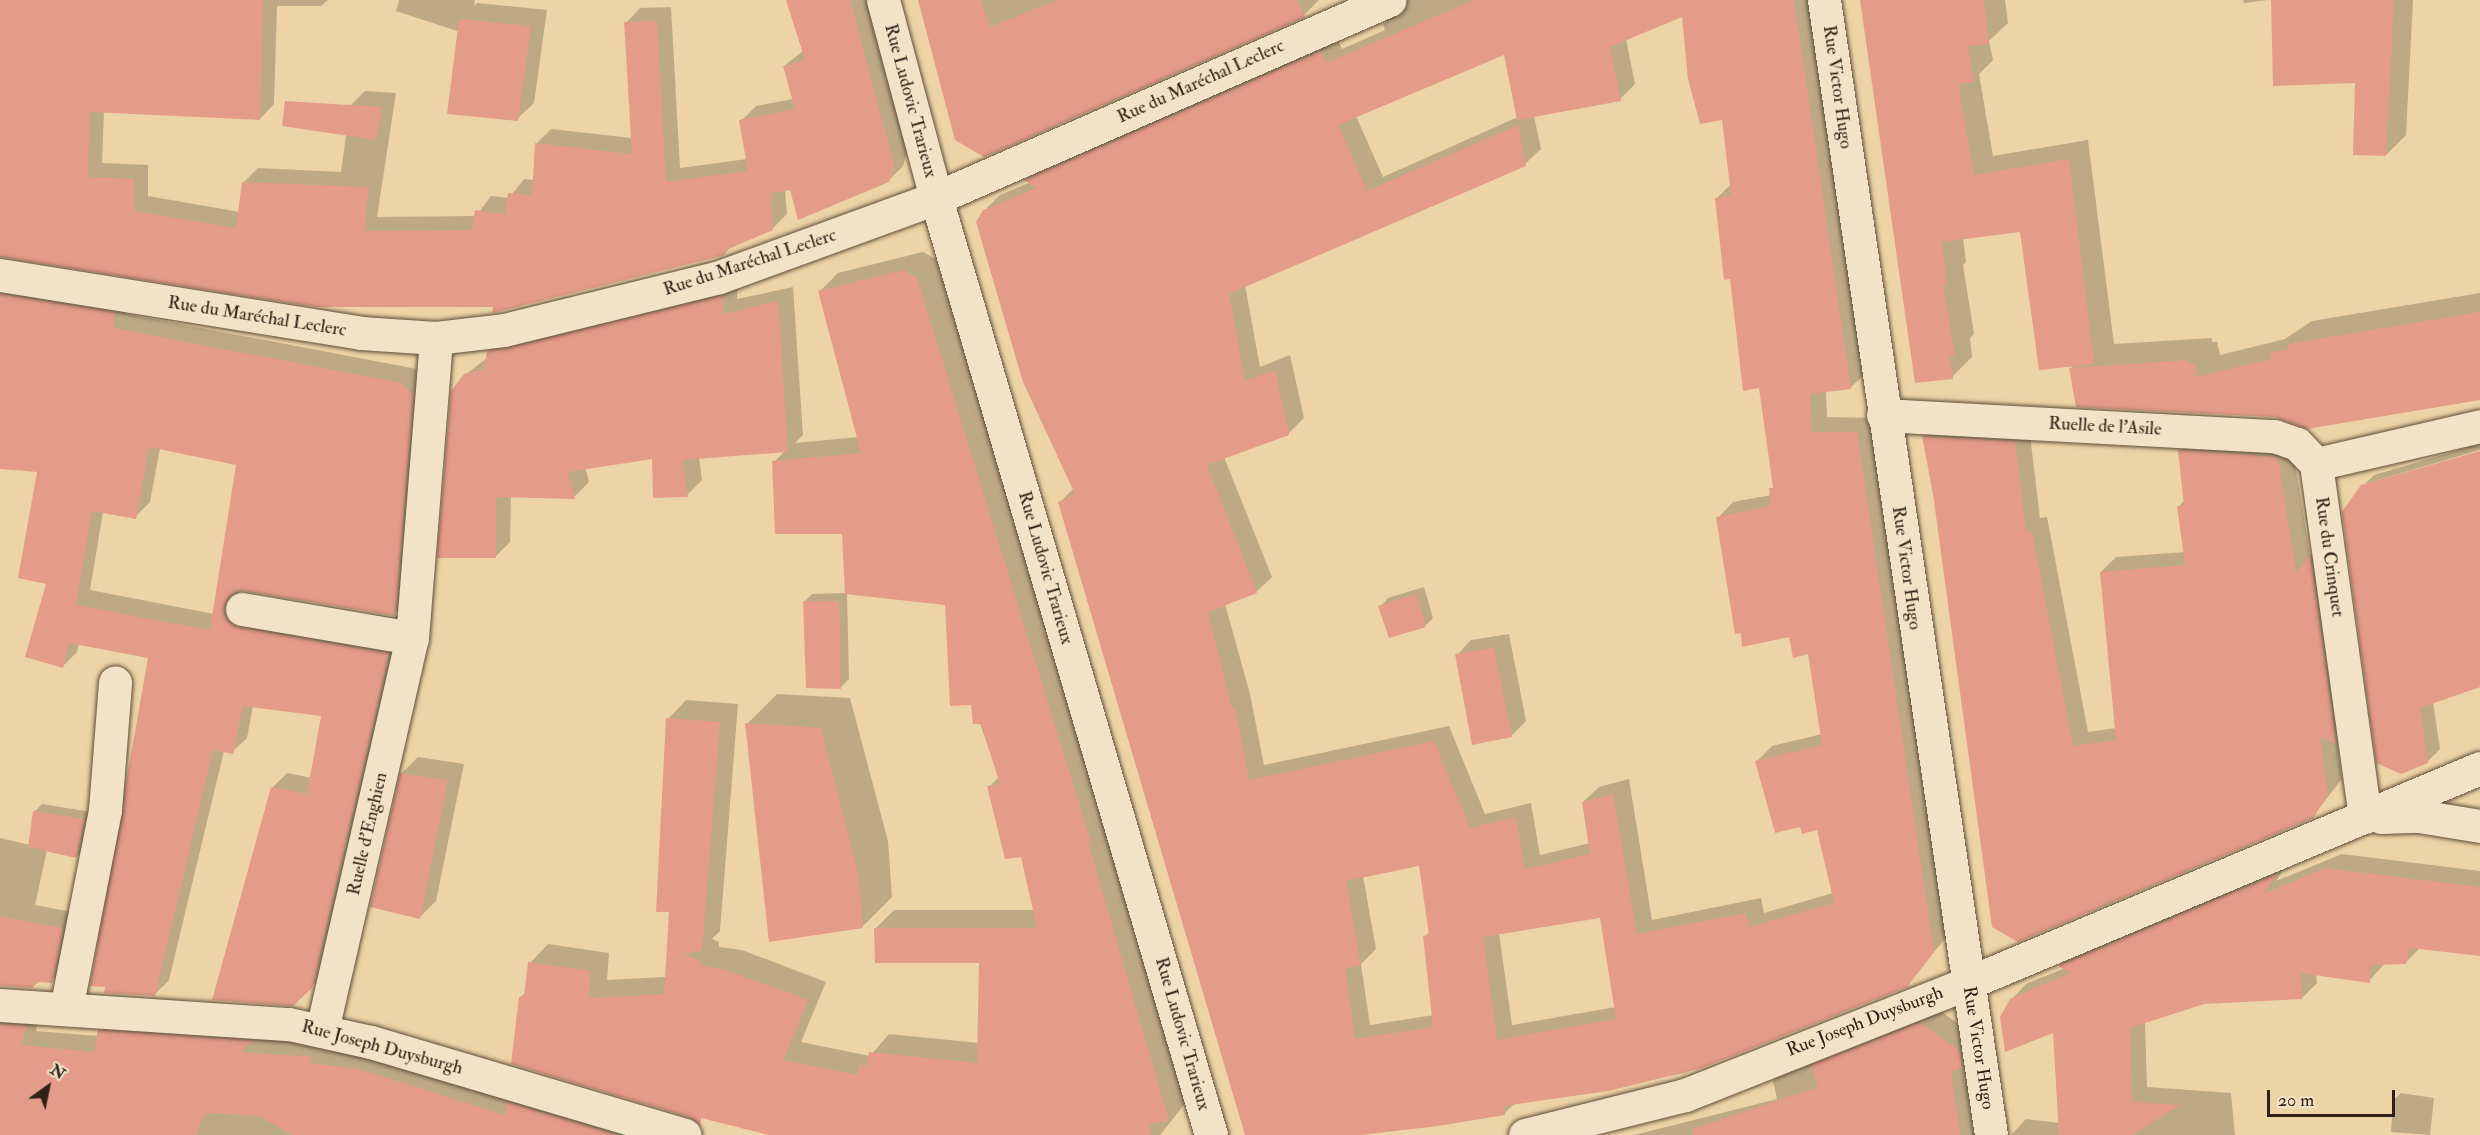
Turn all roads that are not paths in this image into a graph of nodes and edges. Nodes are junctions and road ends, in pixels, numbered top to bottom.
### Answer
1 (883, 0) edge
2 (1390, 0) edge
3 (1824, 0) edge
4 (936, 198) junction
5 (0, 276) edge
6 (436, 338) junction
7 (1883, 416) junction
8 (2480, 426) edge
9 (2316, 464) junction
10 (242, 609) dead end
11 (412, 638) junction
12 (115, 682) dead end
13 (2480, 768) edge
14 (2364, 817) junction
15 (2480, 826) edge
16 (1968, 983) junction
17 (0, 1005) edge
18 (66, 1009) junction
19 (322, 1030) junction
20 (684, 1135) edge
21 (1211, 1135) edge
22 (1525, 1135) edge
23 (1991, 1135) edge

1 - 4 street, Rue Ludovic Trarieux
2 - 4 street, Rue du Maréchal Leclerc
3 - 7 street, Rue Victor Hugo
4 - 6 street, Rue du Maréchal Leclerc
4 - 21 street, Rue Ludovic Trarieux
5 - 6 street, Rue du Maréchal Leclerc
6 - 11 street, Ruelle d'Enghien
7 - 9 street, Ruelle de l'Asile
7 - 16 street, Rue Victor Hugo
8 - 9 street
9 - 14 street, Rue du Crinquet
10 - 11 street
11 - 19 street, Ruelle d'Enghien
12 - 18 street
13 - 14 street, Rue Joseph Duysburgh
14 - 15 street, Rue Joseph Duysburgh
14 - 16 street, Rue Joseph Duysburgh
16 - 22 street, Rue Joseph Duysburgh
16 - 23 street, Rue Victor Hugo
17 - 18 street, Rue Joseph Duysburgh
18 - 19 street, Rue Joseph Duysburgh
19 - 20 street, Rue Joseph Duysburgh

